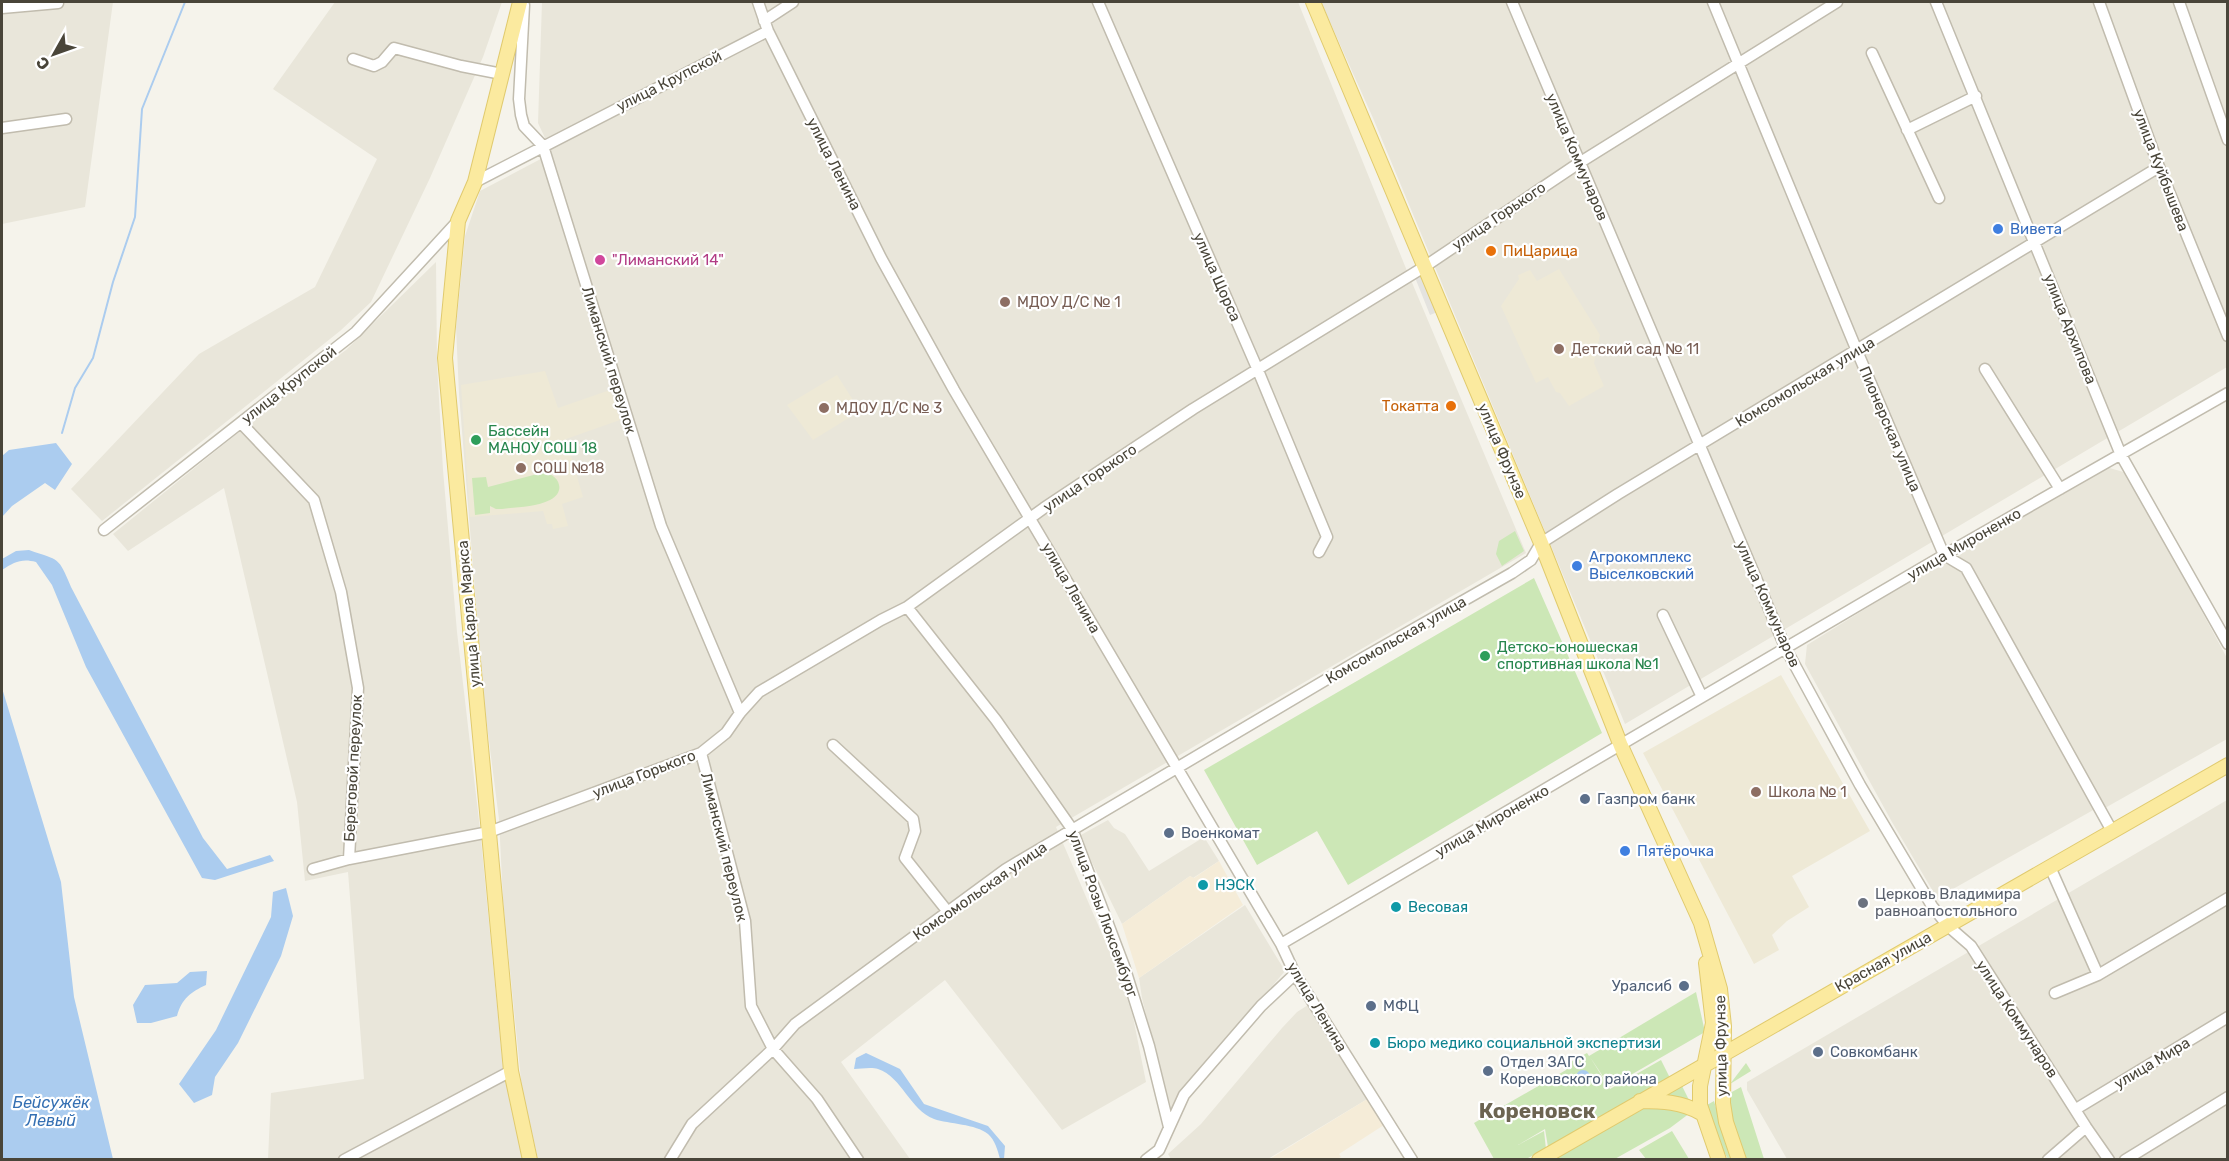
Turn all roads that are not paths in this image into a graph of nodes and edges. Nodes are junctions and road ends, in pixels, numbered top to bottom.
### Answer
1 (522, 2) edge
2 (758, 2) edge
3 (792, 2) edge
4 (1098, 2) edge
5 (1312, 2) edge
6 (1512, 2) edge
7 (1713, 2) edge
8 (1836, 2) edge
9 (1936, 2) edge
10 (2099, 2) edge
11 (2179, 2) edge
12 (58, 3) dead end
13 (2, 8) edge
14 (766, 26) junction
15 (1872, 52) dead end
16 (353, 59) dead end
17 (1740, 63) junction
18 (502, 74) junction
19 (1976, 96) junction
20 (66, 119) dead end
21 (2, 128) edge
22 (1907, 130) junction
23 (2228, 140) edge
24 (543, 146) junction
25 (1580, 163) junction
26 (2158, 167) junction
27 (475, 182) junction
28 (1939, 198) dead end
29 (458, 221) junction
30 (2035, 241) junction
31 (1424, 267) junction
32 (2228, 336) edge
33 (1857, 351) junction
34 (1257, 368) junction
35 (1985, 369) dead end
36 (2228, 393) edge
37 (241, 423) junction
38 (1698, 444) junction
39 (2121, 455) junction
40 (2060, 489) junction
41 (1030, 518) junction
42 (104, 530) dead end
43 (1541, 543) junction
44 (1318, 552) dead end
45 (1944, 555) junction
46 (907, 607) junction
47 (1663, 615) dead end
48 (2228, 644) edge
49 (1786, 649) junction
50 (1702, 697) junction
51 (740, 713) junction
52 (834, 745) dead end
53 (1621, 746) junction
54 (700, 753) junction
55 (2228, 765) edge
56 (1178, 768) junction
57 (1072, 829) junction
58 (2112, 831) junction
59 (489, 832) junction
60 (349, 859) junction
61 (2050, 867) junction
62 (313, 869) dead end
63 (2228, 898) edge
64 (1689, 900) junction
65 (948, 912) junction
66 (1948, 926) junction
67 (1281, 944) junction
68 (1295, 974) junction
69 (2098, 975) junction
70 (2055, 993) dead end
71 (2228, 1017) edge
72 (773, 1049) junction
73 (1723, 1052) junction
74 (1706, 1062) junction
75 (511, 1071) junction
76 (2228, 1097) edge
77 (1638, 1101) junction
78 (2076, 1109) junction
79 (1701, 1113) junction
80 (1169, 1127) junction
81 (2086, 1127) junction
82 (677, 1150) junction
83 (1162, 1155) edge
84 (344, 1160) edge
85 (530, 1160) edge
86 (670, 1160) edge
87 (684, 1160) edge
88 (858, 1160) edge
89 (1146, 1160) edge
90 (1412, 1160) edge
91 (1539, 1160) edge
92 (1719, 1160) edge
93 (1738, 1160) edge
94 (2048, 1160) edge
95 (2109, 1160) edge
96 (2125, 1160) edge

1 - 18 main road, улица Карла Маркса
1 - 24 street, Лиманский переулок
2 - 14 street, улица Ленина
3 - 14 street, улица Крупской
4 - 34 street, улица Щорса
5 - 31 main road, улица Фрунзе
6 - 25 street, улица Коммунаров
7 - 17 street, Пионерская улица
8 - 17 street, улица Горького
9 - 19 street, улица Архипова
10 - 26 street, улица Куйбышева
11 - 23 street
12 - 13 street
14 - 24 street, улица Крупской
14 - 41 street, улица Ленина
15 - 22 street
16 - 18 street
17 - 25 street, улица Горького
17 - 33 street, Пионерская улица
18 - 27 main road, улица Карла Маркса
19 - 22 street
19 - 30 street, улица Архипова
20 - 21 street
22 - 28 street
24 - 27 street, улица Крупской
24 - 51 street, Лиманский переулок
25 - 31 street, улица Горького
25 - 38 street, улица Коммунаров
26 - 30 street, Комсомольская улица
26 - 32 street, улица Куйбышева
27 - 29 main road, улица Карла Маркса
29 - 37 street, улица Крупской
29 - 59 main road, улица Карла Маркса
30 - 33 street, Комсомольская улица
30 - 39 street, улица Архипова
31 - 34 street, улица Горького
31 - 43 main road, улица Фрунзе
33 - 38 street, Комсомольская улица
33 - 45 street, Пионерская улица
34 - 41 street, улица Горького
34 - 44 street, улица Щорса
35 - 40 street
36 - 39 street, улица Мироненко
37 - 42 street, улица Крупской
37 - 60 street, Береговой переулок
38 - 43 street, Комсомольская улица
38 - 49 street, улица Коммунаров
39 - 40 street, улица Мироненко
39 - 48 street, улица Архипова
40 - 45 street, улица Мироненко
41 - 46 street, улица Горького
41 - 56 street, улица Ленина
43 - 53 main road, улица Фрунзе
43 - 56 street, Комсомольская улица
45 - 49 street, улица Мироненко
45 - 58 street
46 - 51 street, улица Горького
46 - 57 street, улица Розы Люксембург
47 - 50 street
49 - 50 street, улица Мироненко
49 - 66 street, улица Коммунаров
50 - 53 street, улица Мироненко
51 - 54 street, улица Горького
52 - 65 street
53 - 64 main road, улица Фрунзе
53 - 67 street, улица Мироненко
54 - 59 street, улица Горького
54 - 72 street, Лиманский переулок
55 - 58 main road, Красная улица
56 - 57 street, Комсомольская улица
56 - 67 street, улица Ленина
57 - 65 street, Комсомольская улица
57 - 80 street, улица Розы Люксембург
58 - 61 main road, Красная улица
59 - 60 street, улица Горького
59 - 75 main road, улица Карла Маркса
60 - 62 street, улица Горького
61 - 66 main road, Красная улица
61 - 69 street
63 - 69 street
64 - 73 main road, улица Фрунзе
64 - 74 main road, улица Фрунзе
65 - 72 street, Комсомольская улица
66 - 73 main road, Красная улица
66 - 78 street, улица Коммунаров
67 - 68 street, улица Ленина
68 - 80 street
68 - 90 street, улица Ленина
69 - 70 street
71 - 78 street, улица Мира
72 - 82 street, Комсомольская улица
72 - 88 street, Лиманский переулок
73 - 74 main road, Красная улица
73 - 93 main road, улица Фрунзе
74 - 77 main road, Красная улица
74 - 79 main road, улица Фрунзе
75 - 84 street
75 - 85 main road, улица Карла Маркса
76 - 96 street
77 - 79 main road
77 - 91 main road, Красная улица
78 - 81 street, улица Коммунаров
79 - 92 main road, улица Фрунзе
80 - 83 street
81 - 94 street
81 - 95 street, улица Коммунаров
82 - 86 street, Комсомольская улица
82 - 87 street
83 - 89 street

